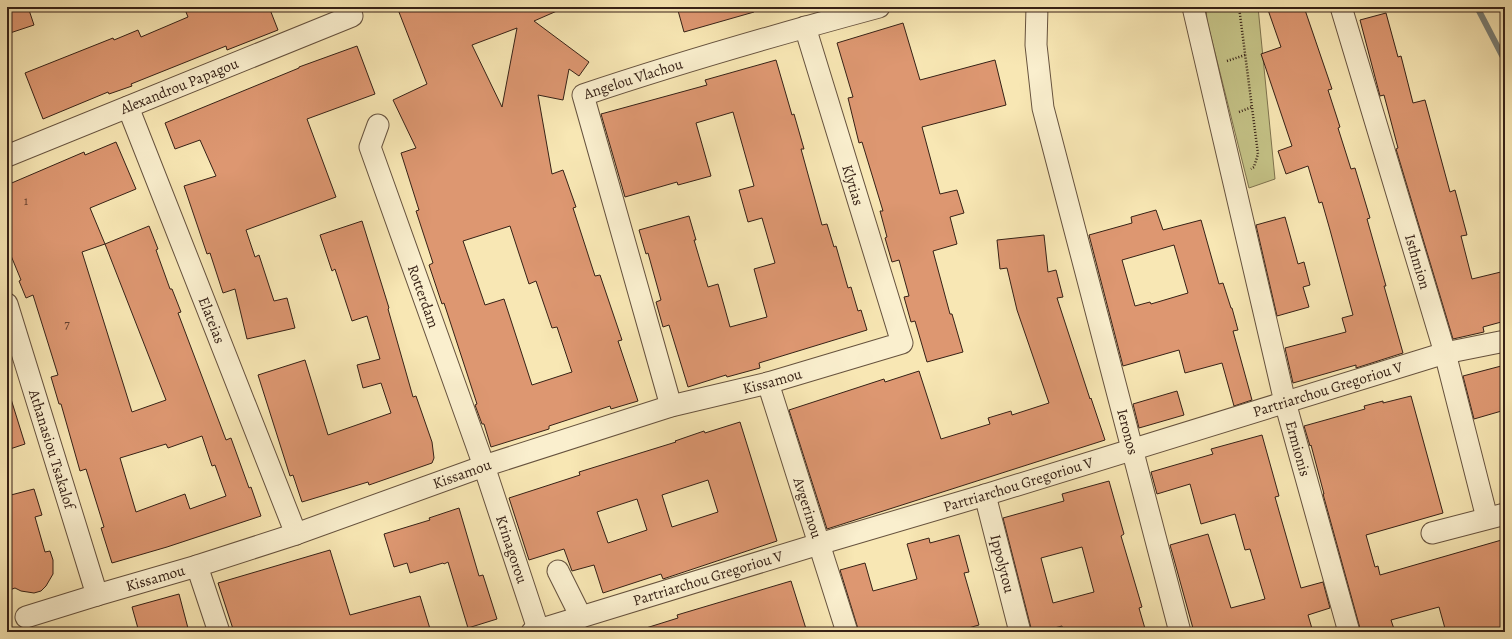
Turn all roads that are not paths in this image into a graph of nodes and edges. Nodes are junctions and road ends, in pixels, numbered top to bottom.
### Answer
1 (878, 7) edge
2 (1037, 7) edge
3 (1193, 7) edge
4 (1341, 7) edge
5 (352, 16) dead end
6 (805, 27) junction
7 (128, 107) junction
8 (378, 125) dead end
9 (7, 156) edge
10 (7, 304) edge
11 (1505, 341) edge
12 (902, 342) joint
13 (1445, 353) junction
14 (768, 383) junction
15 (1285, 402) junction
16 (670, 406) junction
17 (1133, 450) junction
18 (484, 466) junction
19 (985, 495) junction
20 (1496, 516) edge
21 (1432, 533) dead end
22 (296, 534) junction
23 (818, 544) junction
24 (197, 566) junction
25 (558, 571) dead end
26 (97, 594) junction
27 (26, 617) dead end
28 (581, 617) junction
29 (536, 631) edge
30 (219, 632) edge
31 (847, 632) edge
32 (1020, 632) edge
33 (1180, 632) edge
34 (1349, 632) edge

1 - 6 street, Angelou Vlachou
2 - 17 street, Ieronos
3 - 15 street, Ermionis
4 - 13 street, Isthmion
5 - 7 street, Alexandrou Papagou
6 - 12 street, Klytias
6 - 16 street, Angelou Vlachou
7 - 9 street, Alexandrou Papagou
7 - 22 street, Elateias
8 - 18 street, Rotterdam
10 - 26 street, Athanasiou Tsakalof
11 - 13 street, Partriarchou Gregoriou V
12 - 14 street, Kissamou
13 - 15 street, Partriarchou Gregoriou V
13 - 20 street, Isthmion
14 - 16 street, Kissamou
14 - 23 street, Avgerinou
15 - 17 street, Partriarchou Gregoriou V
15 - 34 street, Ermionis
16 - 18 street, Kissamou
17 - 19 street, Partriarchou Gregoriou V
17 - 33 street, Ieronos
18 - 22 street, Kissamou
18 - 29 street, Krinagorou
19 - 23 street, Partriarchou Gregoriou V
19 - 32 street, Ippolytou
20 - 21 street
22 - 24 street, Kissamou
23 - 28 street, Partriarchou Gregoriou V
23 - 31 street, Avgerinou
24 - 26 street, Kissamou
24 - 30 street
25 - 28 street
26 - 27 street, Kissamou
28 - 29 street, Partriarchou Gregoriou V

